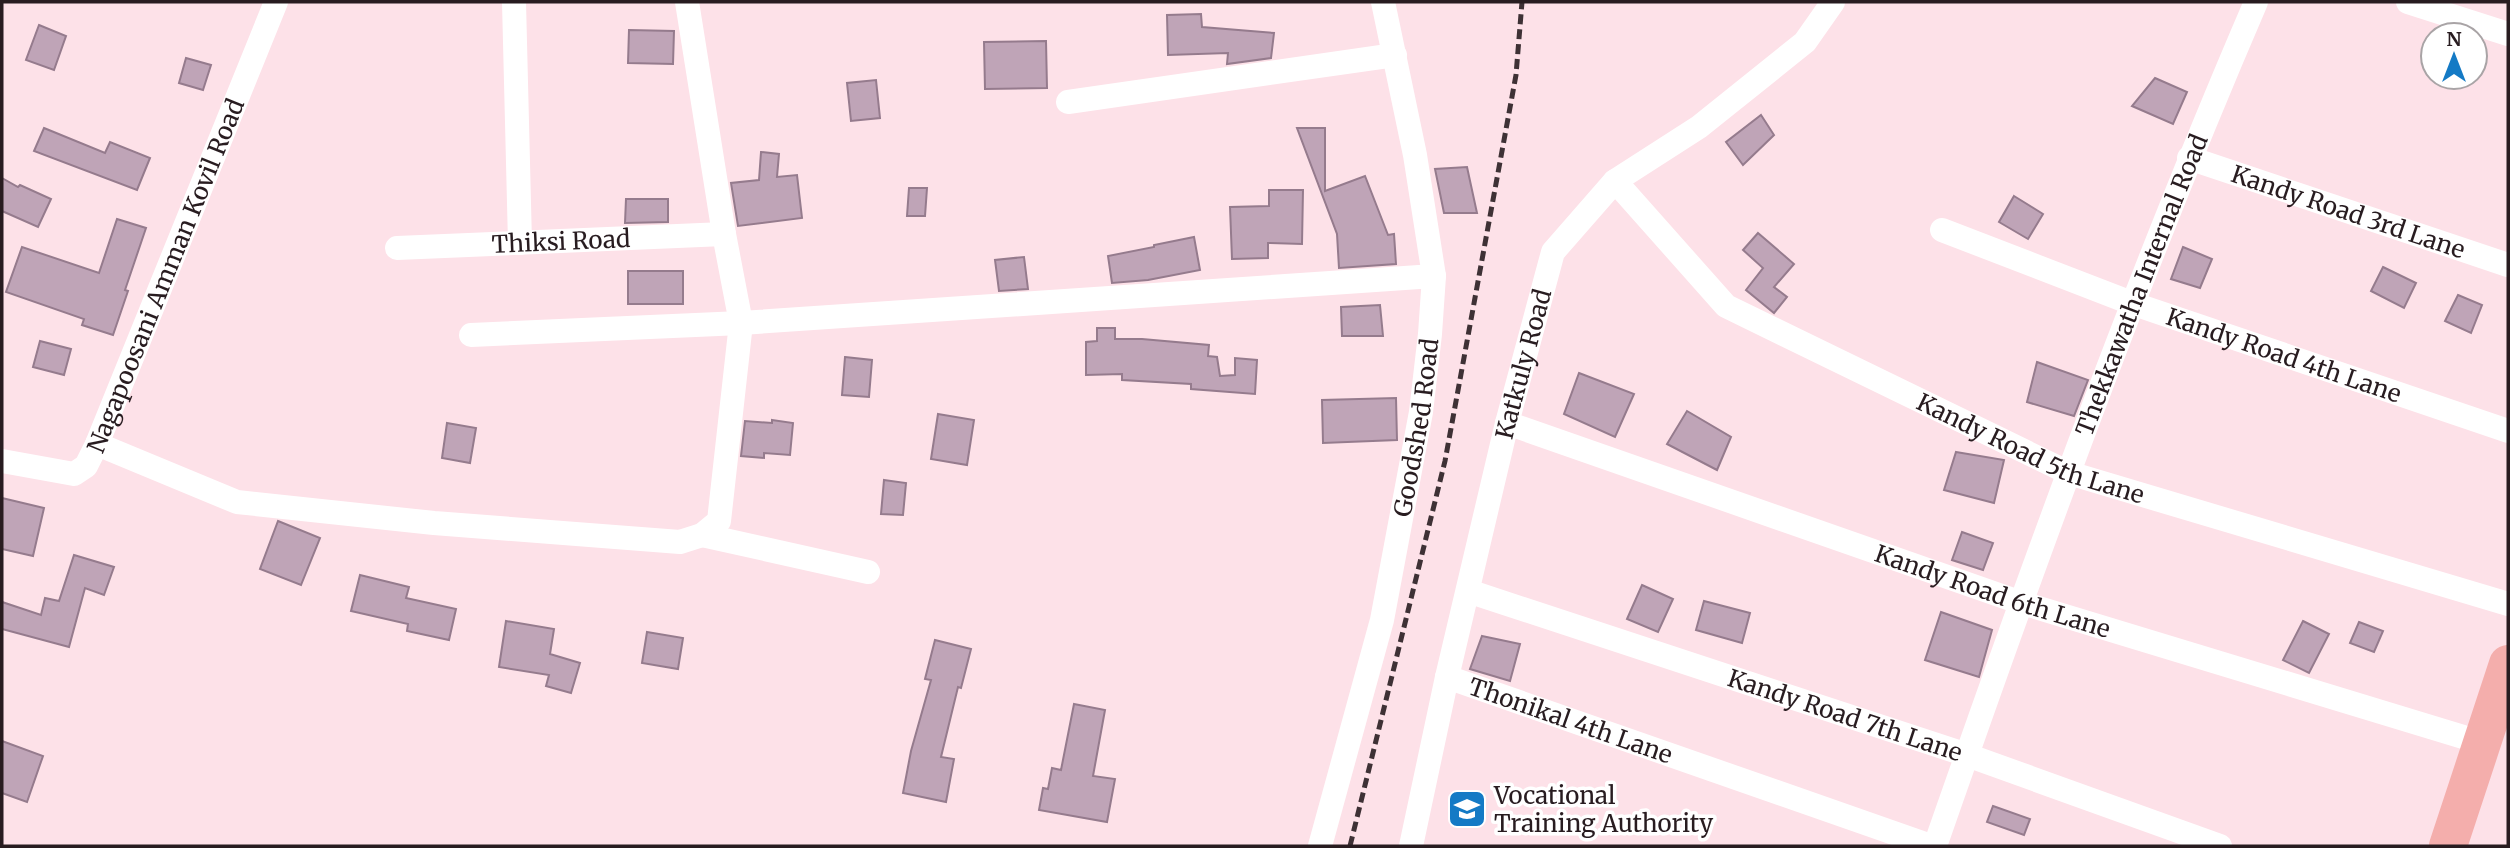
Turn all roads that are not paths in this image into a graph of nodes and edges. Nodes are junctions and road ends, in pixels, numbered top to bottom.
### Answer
1 (276, 2) edge
2 (514, 2) edge
3 (687, 2) edge
4 (1383, 2) edge
5 (1833, 2) edge
6 (2256, 2) edge
7 (2408, 2) edge
8 (2508, 34) edge
9 (1395, 55) junction
10 (1068, 102) dead end
11 (2189, 158) junction
12 (1615, 181) junction
13 (1942, 230) dead end
14 (724, 234) junction
15 (520, 243) junction
16 (397, 248) dead end
17 (2508, 265) edge
18 (1434, 276) junction
19 (2134, 304) junction
20 (741, 323) junction
21 (471, 335) dead end
22 (1507, 423) junction
23 (2508, 431) edge
24 (97, 444) junction
25 (3, 464) edge
26 (2069, 473) junction
27 (702, 535) junction
28 (867, 572) dead end
29 (1468, 591) junction
30 (2020, 602) junction
31 (2508, 604) edge
32 (2508, 664) edge
33 (1447, 677) junction
34 (2483, 743) junction
35 (1967, 755) junction
36 (1320, 846) edge
37 (1411, 846) edge
38 (1933, 846) edge
39 (2220, 846) edge
40 (2448, 846) edge

1 - 24 street, Nagapoosani Amman Kovil Road
2 - 15 street
3 - 14 street
4 - 9 street, Goodshed Road
5 - 12 street, Katkuly Road
6 - 11 street, Thekkawatha Internal Road
7 - 8 street
9 - 10 street
9 - 18 street, Goodshed Road
11 - 17 street, Kandy Road 3rd Lane
11 - 19 street, Thekkawatha Internal Road
12 - 22 street, Katkuly Road
12 - 26 street, Kandy Road 5th Lane
13 - 19 street, Kandy Road 4th Lane
14 - 15 street, Thiksi Road
14 - 20 street
15 - 16 street, Thiksi Road
18 - 20 street
18 - 36 street, Goodshed Road
19 - 23 street, Kandy Road 4th Lane
19 - 26 street, Thekkawatha Internal Road
20 - 21 street
20 - 27 street
22 - 29 street, Katkuly Road
22 - 30 street, Kandy Road 6th Lane
24 - 25 street, Nagapoosani Amman Kovil Road
24 - 27 street
26 - 30 street, Thekkawatha Internal Road
26 - 31 street, Kandy Road 5th Lane
27 - 28 street
29 - 33 street, Katkuly Road
29 - 35 street, Kandy Road 7th Lane
30 - 34 street, Kandy Road 6th Lane
30 - 35 street, Thekkawatha Internal Road
32 - 34 highway
33 - 37 street, Katkuly Road
33 - 38 street, Thonikal 4th Lane
34 - 40 highway
35 - 38 street, Thekkawatha Internal Road
35 - 39 street, Kandy Road 7th Lane

